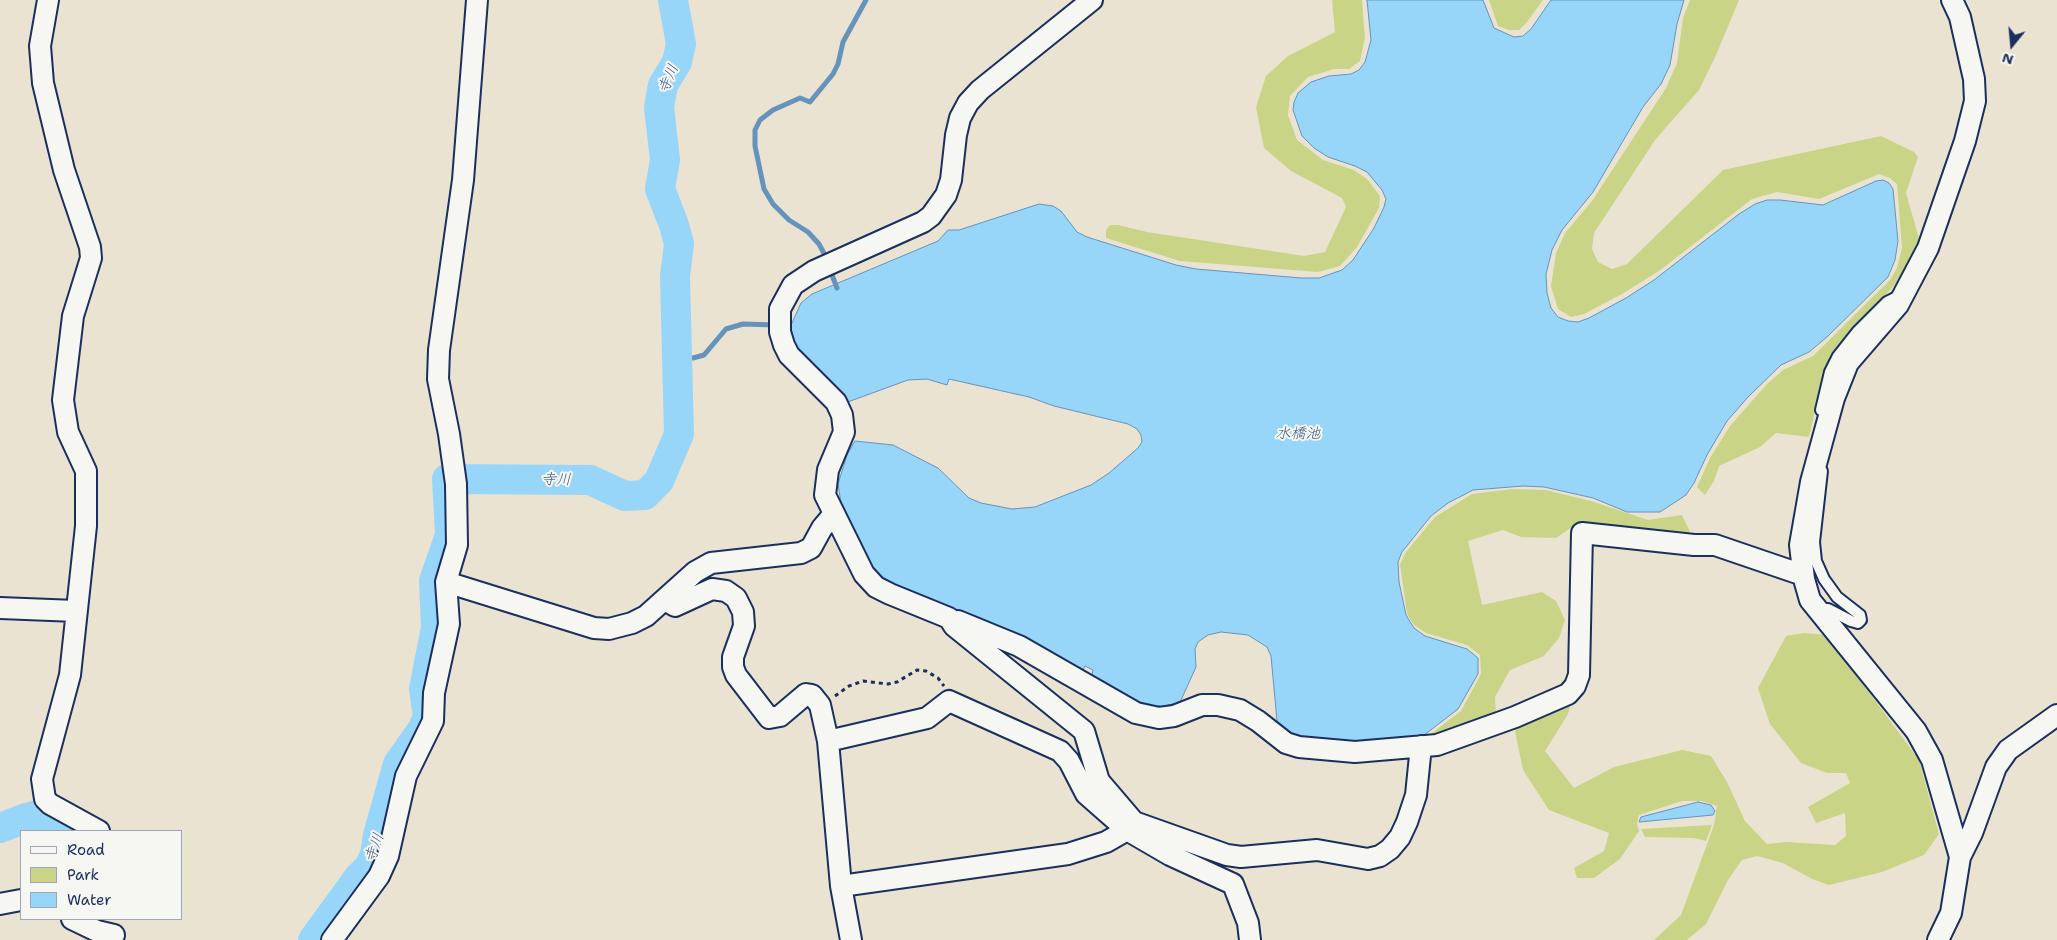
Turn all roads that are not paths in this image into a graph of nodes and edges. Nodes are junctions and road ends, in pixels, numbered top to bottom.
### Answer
1 (48, 0) edge
2 (477, 0) edge
3 (1092, 0) edge
4 (1952, 0) edge
5 (1821, 450) junction
6 (834, 515) junction
7 (1803, 575) junction
8 (446, 582) junction
9 (664, 600) junction
10 (0, 608) edge
11 (1818, 610) junction
12 (76, 611) junction
13 (949, 618) junction
14 (2057, 715) edge
15 (828, 741) junction
16 (1421, 746) junction
17 (1130, 826) junction
18 (97, 830) edge
19 (1960, 857) junction
20 (841, 886) junction
21 (20, 900) edge
22 (0, 904) edge
23 (75, 920) edge
24 (111, 932) edge
25 (332, 940) edge
26 (850, 940) edge
27 (1250, 940) edge
28 (1938, 940) edge

1 - 12 street
2 - 8 street
3 - 6 street
4 - 5 street
5 - 7 street
5 - 11 lane
6 - 9 street
6 - 13 street
7 - 11 street
7 - 16 street
8 - 9 street
8 - 25 street
9 - 15 street
10 - 12 street
11 - 19 street
12 - 18 street
13 - 16 street
13 - 17 street
14 - 19 street
15 - 17 street
15 - 20 street
16 - 17 street
17 - 20 street
17 - 27 street
19 - 28 street
20 - 26 street
21 - 22 street
23 - 24 street

